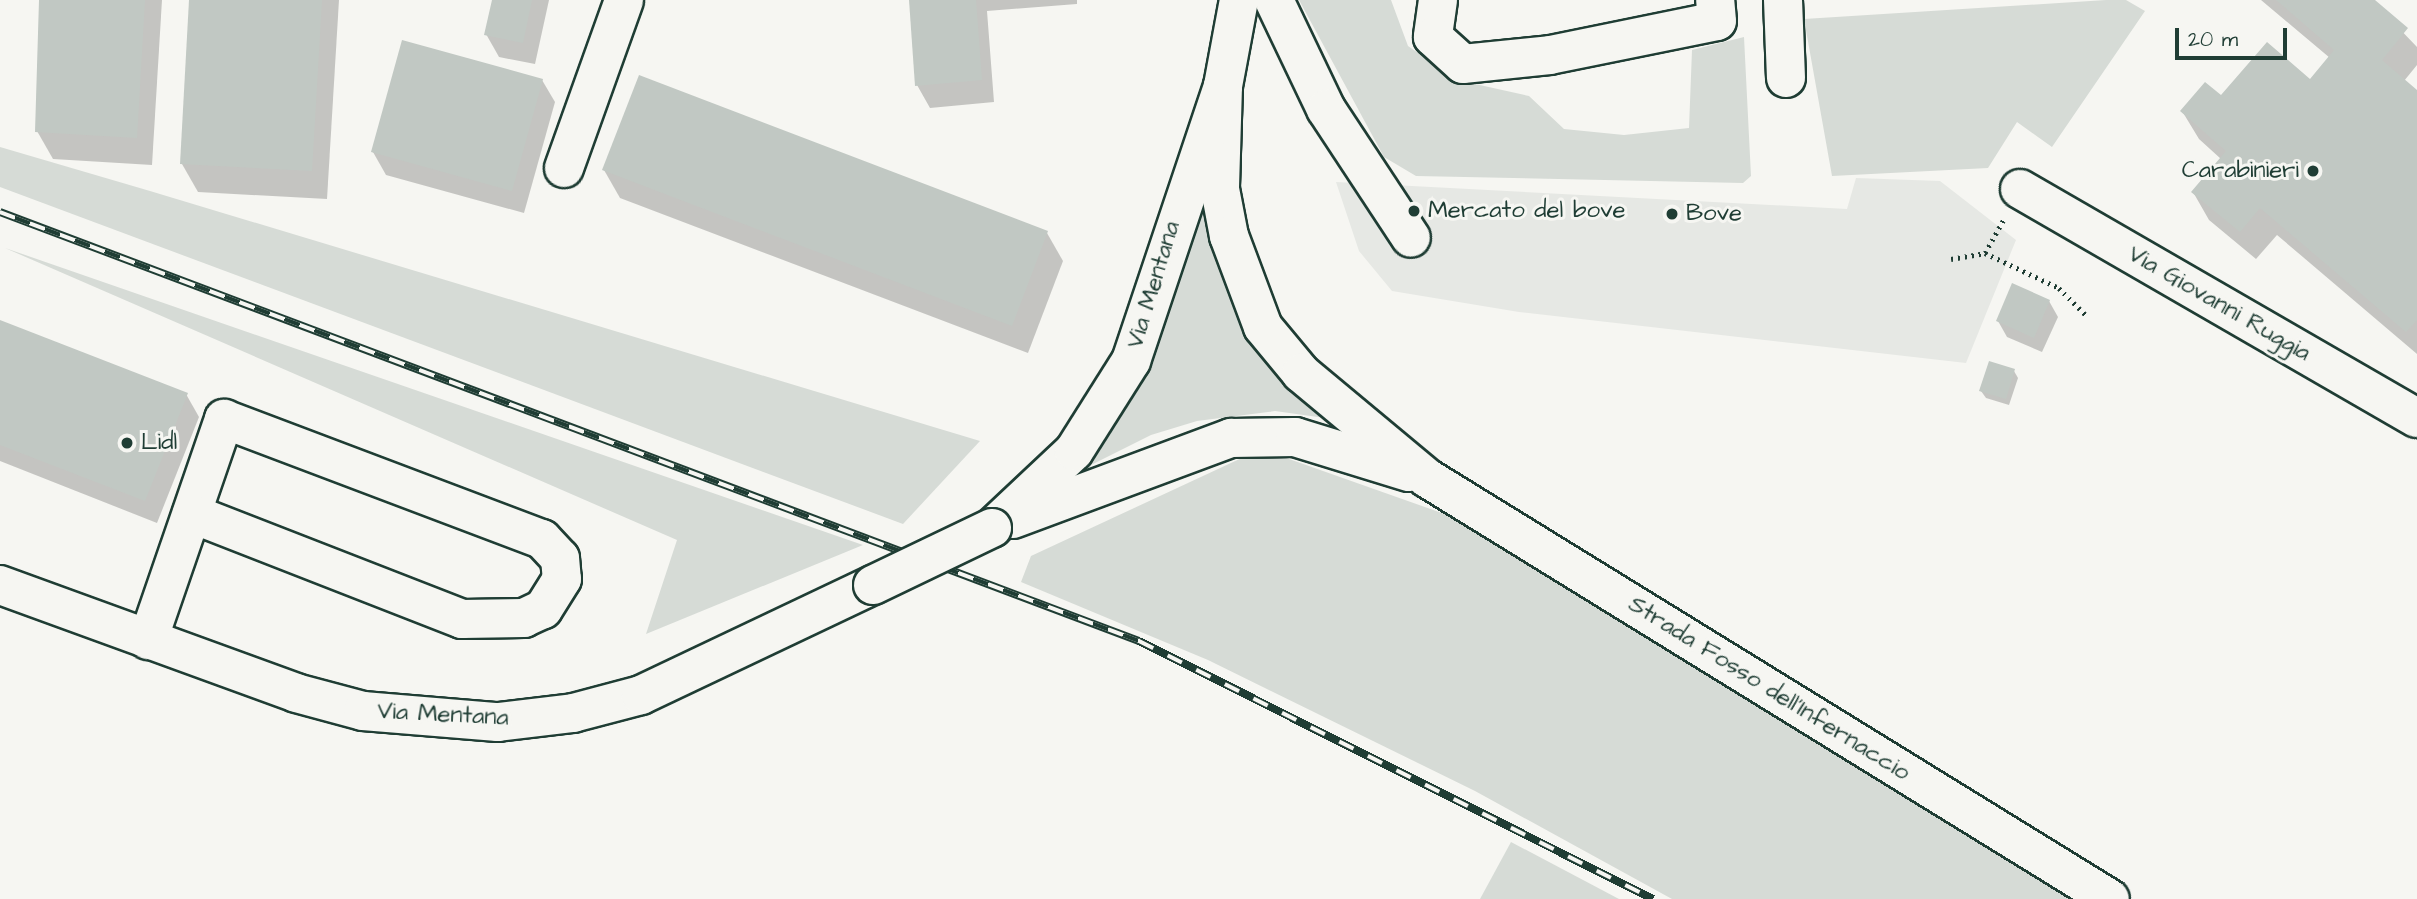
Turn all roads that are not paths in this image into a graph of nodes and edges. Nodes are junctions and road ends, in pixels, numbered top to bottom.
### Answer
1 (624, 0) edge
2 (1239, 0) edge
3 (1274, 0) edge
4 (1438, 0) edge
5 (1715, 0) edge
6 (1783, 0) edge
7 (1786, 78) dead end
8 (1223, 86) junction
9 (564, 168) dead end
10 (2020, 189) dead end
11 (1411, 238) dead end
12 (2417, 418) edge
13 (1427, 478) junction
14 (192, 514) junction
15 (992, 528) junction
16 (0, 585) edge
17 (148, 640) junction
18 (2110, 899) edge

1 - 9 main road
2 - 8 main road, Via Mentana
3 - 11 main road
4 - 5 main road
6 - 7 main road
8 - 13 main road
8 - 15 main road, Via Mentana
10 - 12 main road, Via Giovanni Ruggia
13 - 15 main road, Via Mentana
13 - 18 main road, Strada Fosso dell'Infernaccio
14 - 14 main road
14 - 17 main road
15 - 17 main road, Via Mentana, bridge
16 - 17 main road, Via Mentana

